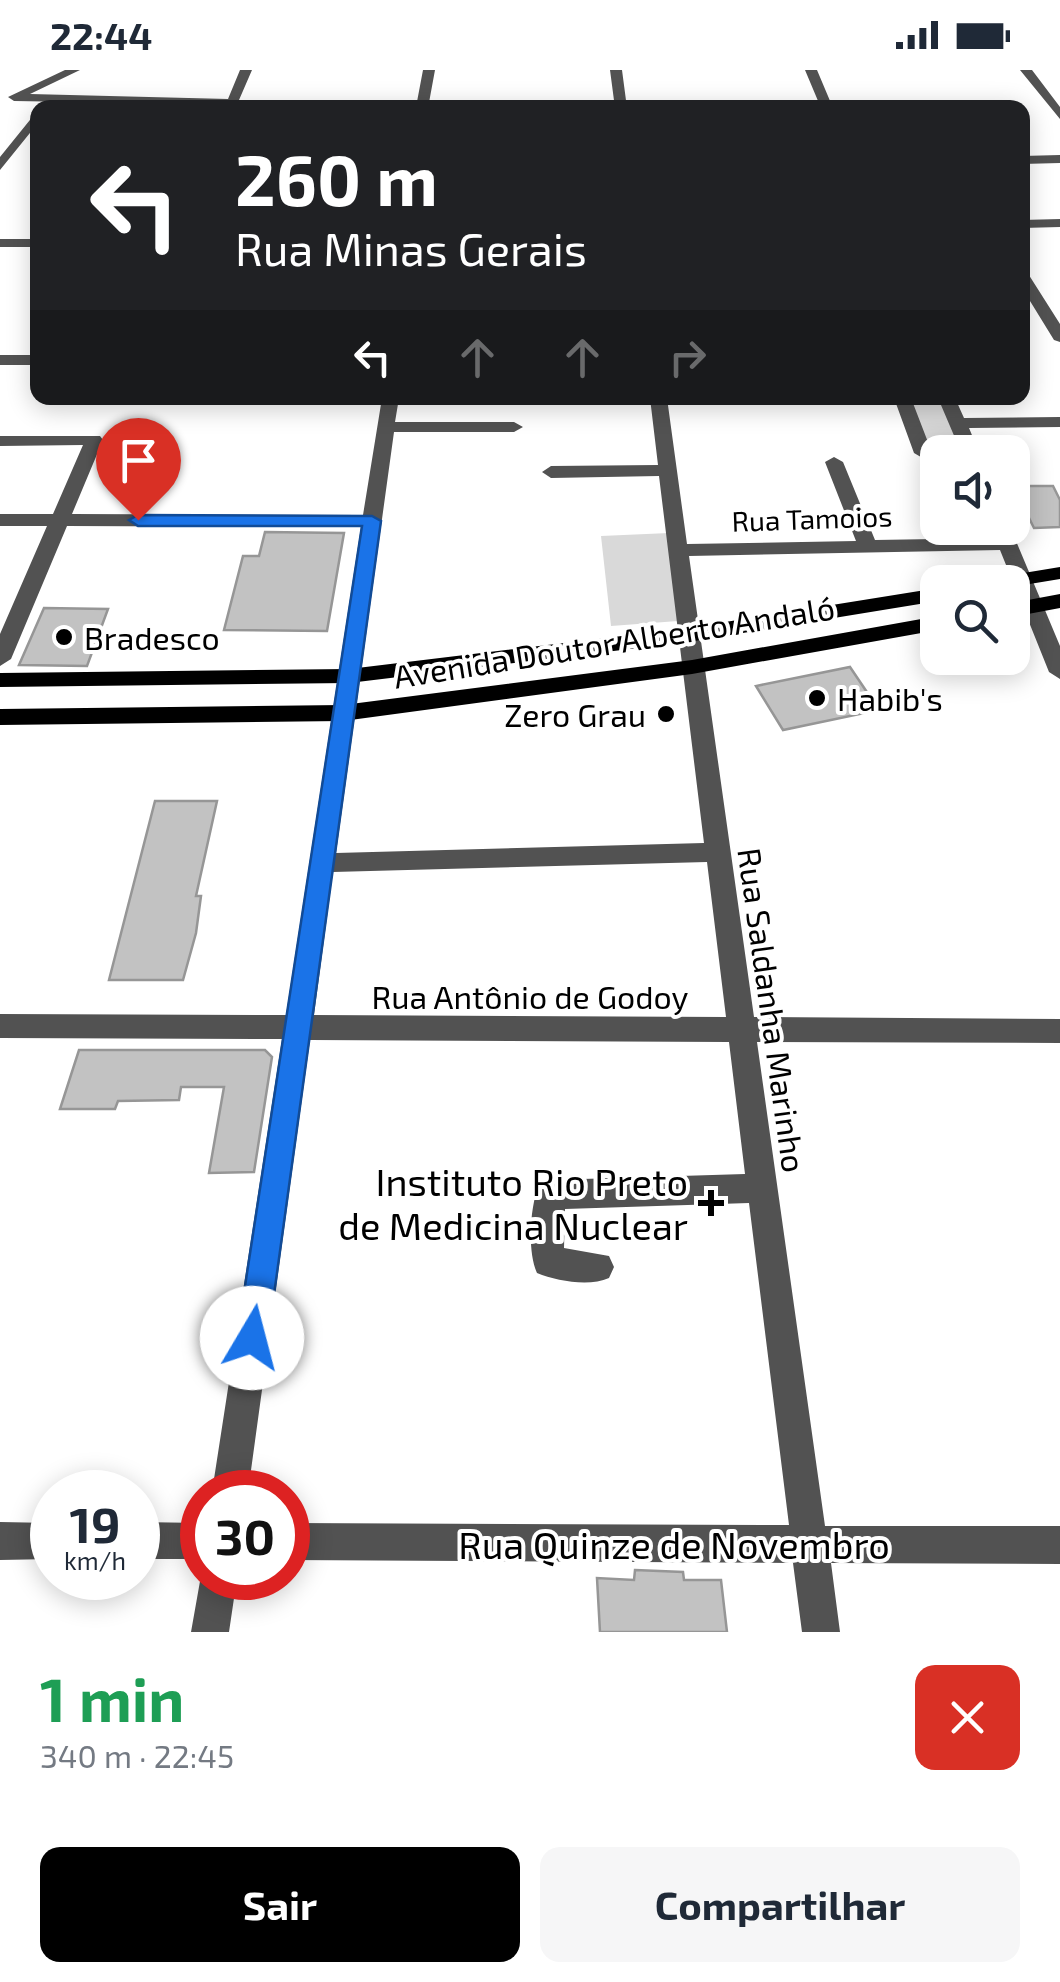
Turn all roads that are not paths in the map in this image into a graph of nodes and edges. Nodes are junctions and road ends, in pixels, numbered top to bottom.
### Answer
1 (246, 70) edge
2 (430, 70) edge
3 (616, 70) edge
4 (812, 70) edge
5 (1026, 70) edge
6 (70, 71) edge
7 (16, 82) dead end
8 (48, 82) junction
9 (14, 97) junction
10 (48, 100) edge
11 (233, 100) edge
12 (424, 100) edge
13 (621, 100) edge
14 (824, 100) edge
15 (30, 101) edge
16 (0, 104) edge
17 (1038, 108) dead end
18 (1058, 110) edge
19 (30, 123) edge
20 (5, 152) edge
21 (1060, 159) edge
22 (1030, 160) edge
23 (0, 166) edge
24 (1030, 224) edge
25 (1060, 224) edge
26 (0, 243) edge
27 (30, 243) edge
28 (1030, 292) edge
29 (1060, 292) edge
30 (1030, 295) edge
31 (1060, 337) edge
32 (0, 360) edge
33 (30, 360) edge
34 (389, 405) edge
35 (659, 405) edge
36 (905, 405) edge
37 (950, 405) edge
38 (957, 422) junction
39 (1060, 422) edge
40 (385, 427) junction
41 (514, 427) dead end
42 (963, 435) edge
43 (0, 440) edge
44 (920, 445) edge
45 (834, 462) dead end
46 (667, 470) junction
47 (552, 472) dead end
48 (0, 520) edge
49 (60, 520) junction
50 (372, 521) junction
51 (920, 541) edge
52 (866, 544) junction
53 (677, 550) junction
54 (1060, 573) edge
55 (1030, 578) edge
56 (920, 597) edge
57 (1060, 602) edge
58 (1030, 607) edge
59 (1030, 621) edge
60 (920, 626) edge
61 (688, 636) junction
62 (0, 659) edge
63 (692, 667) junction
64 (1060, 672) edge
65 (349, 676) junction
66 (0, 680) edge
67 (343, 713) junction
68 (0, 716) edge
69 (717, 852) junction
70 (322, 863) junction
71 (0, 1026) edge
72 (297, 1030) junction
73 (1060, 1031) edge
74 (741, 1032) junction
75 (762, 1188) junction
76 (598, 1267) dead end
77 (233, 1470) edge
78 (0, 1541) edge
79 (30, 1541) edge
80 (310, 1542) edge
81 (1060, 1545) edge
82 (810, 1546) junction
83 (215, 1600) edge
84 (210, 1632) edge
85 (821, 1632) edge

1 - 11 street
2 - 12 street
3 - 13 street
4 - 14 street
5 - 18 street
6 - 8 street
6 - 10 street
7 - 8 street
8 - 9 street
9 - 15 street
9 - 16 street
17 - 18 street
19 - 20 street
20 - 23 street
21 - 22 street
24 - 25 street
26 - 27 street
28 - 29 street
30 - 31 street
32 - 33 street
34 - 40 street
35 - 46 street, Rua Saldanha Marinho
36 - 44 street
37 - 38 street
38 - 39 street
38 - 42 street
40 - 41 street
40 - 50 street
43 - 49 street
45 - 52 street
46 - 47 street
46 - 53 street, Rua Saldanha Marinho
48 - 49 street
49 - 50 street
49 - 62 street
50 - 65 street
51 - 52 street, Rua Tamoios
52 - 53 street, Rua Tamoios
53 - 61 street, Rua Saldanha Marinho
54 - 55 main road
56 - 61 main road, Avenida Doutor Alberto Andaló
57 - 58 main road
59 - 64 street
60 - 63 main road, Avenida Doutor Alberto Andaló
61 - 63 street, Rua Saldanha Marinho
61 - 65 main road, Avenida Doutor Alberto Andaló
63 - 67 main road, Avenida Doutor Alberto Andaló
63 - 69 street, Rua Saldanha Marinho
65 - 66 main road, Avenida Doutor Alberto Andaló
65 - 67 street
67 - 68 main road, Avenida Doutor Alberto Andaló
67 - 70 street
69 - 70 street
69 - 74 street, Rua Saldanha Marinho
70 - 72 street
71 - 72 street, Rua Antônio de Godoy
72 - 74 street, Rua Antônio de Godoy
72 - 77 street
73 - 74 street, Rua Antônio de Godoy
74 - 75 street, Rua Saldanha Marinho
75 - 76 street
75 - 82 street, Rua Saldanha Marinho
78 - 79 street
80 - 82 street, Rua Quinze de Novembro
81 - 82 street, Rua Quinze de Novembro
82 - 85 street, Rua Saldanha Marinho
83 - 84 street

